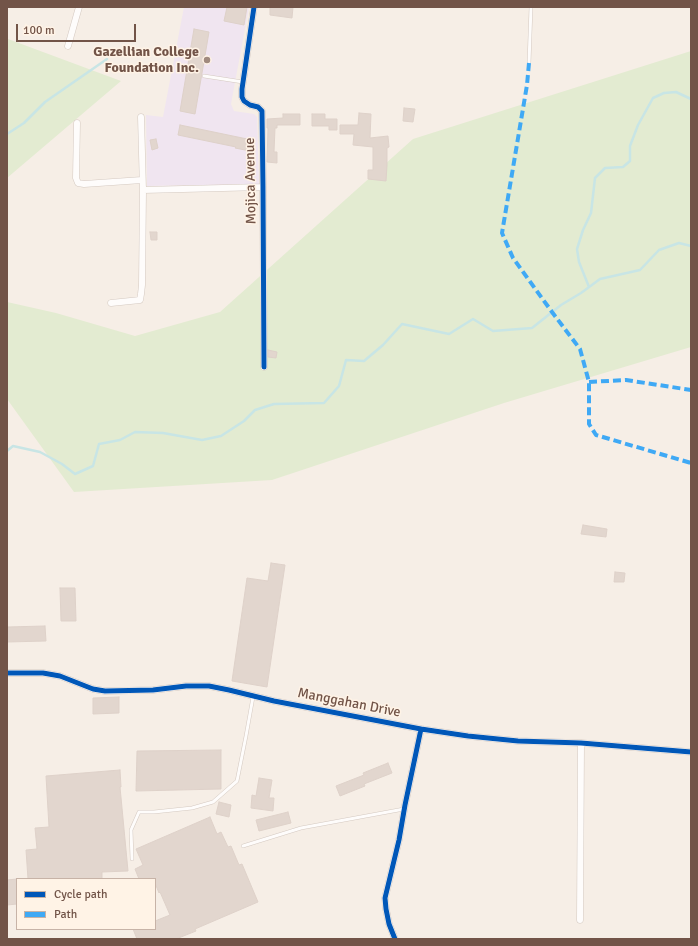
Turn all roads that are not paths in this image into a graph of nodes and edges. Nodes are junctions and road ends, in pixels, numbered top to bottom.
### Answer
1 (78, 7) edge
2 (254, 7) edge
3 (531, 7) edge
4 (68, 46) dead end
5 (529, 63) dead end
6 (204, 76) dead end
7 (243, 82) junction
8 (141, 117) dead end
9 (77, 123) dead end
10 (142, 180) junction
11 (263, 187) junction
12 (142, 190) junction
13 (111, 303) dead end
14 (264, 367) dead end
15 (7, 673) edge
16 (253, 697) junction
17 (421, 729) junction
18 (581, 743) junction
19 (691, 752) edge
20 (404, 809) junction
21 (243, 846) dead end
22 (132, 860) dead end
23 (580, 920) dead end
24 (395, 939) edge

1 - 4 street
2 - 7 street, Mojica Avenue
3 - 5 lane
6 - 7 lane
7 - 11 street, Mojica Avenue
8 - 10 street
9 - 10 street
10 - 12 street
11 - 12 street
11 - 14 street, Mojica Avenue
12 - 13 street
15 - 16 street, Manggahan Drive
16 - 17 street, Manggahan Drive
16 - 22 lane
17 - 18 street, Manggahan Drive
17 - 20 street
18 - 19 street, Manggahan Drive
18 - 23 street
20 - 21 lane
20 - 24 street

